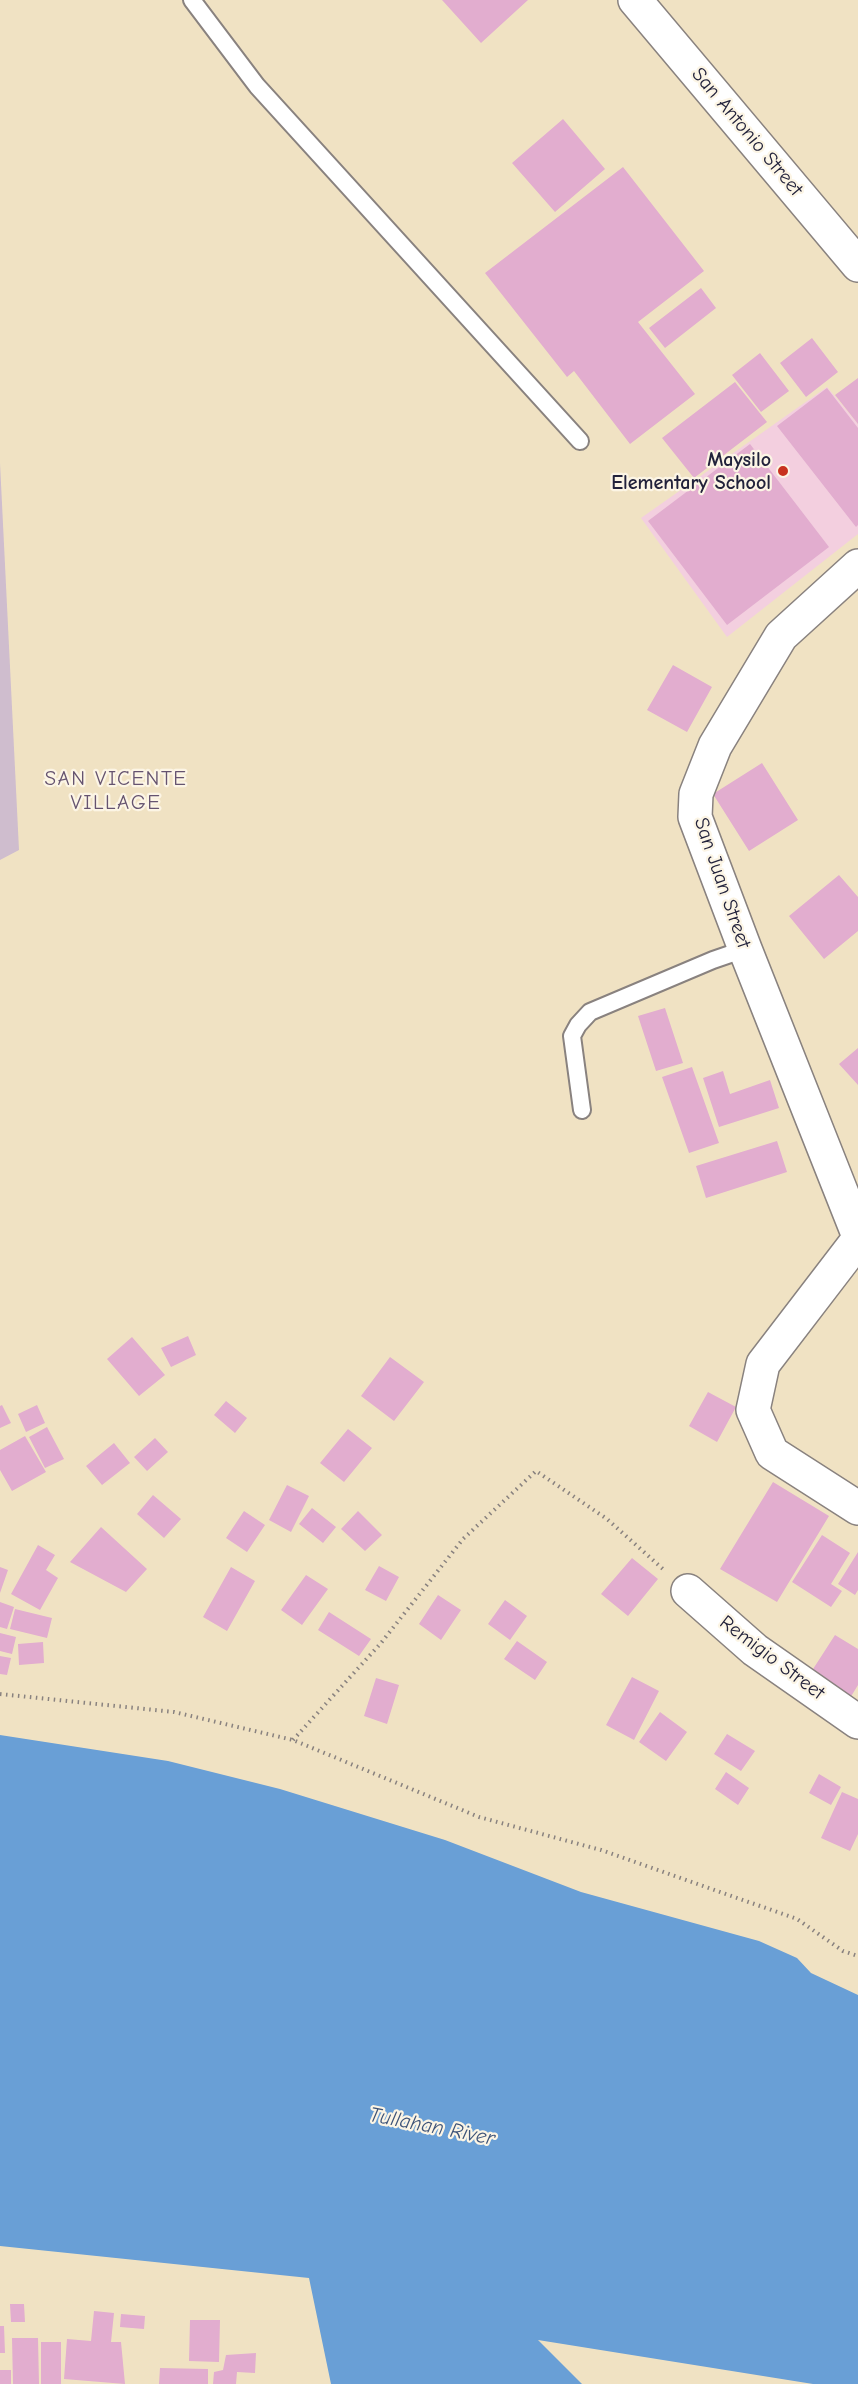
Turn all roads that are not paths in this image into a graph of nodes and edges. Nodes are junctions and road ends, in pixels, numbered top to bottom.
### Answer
1 (192, 0) edge
2 (636, 0) edge
3 (858, 265) edge
4 (580, 441) dead end
5 (858, 566) edge
6 (745, 949) junction
7 (582, 1110) dead end
8 (858, 1234) edge
9 (858, 1240) edge
10 (858, 1508) edge
11 (688, 1591) road end
12 (858, 1722) edge

1 - 4 lane
2 - 3 street, San Antonio Street
5 - 6 street, San Juan Street
6 - 7 lane
6 - 8 street, San Juan Street
9 - 10 street
11 - 12 street, Remigio Street

